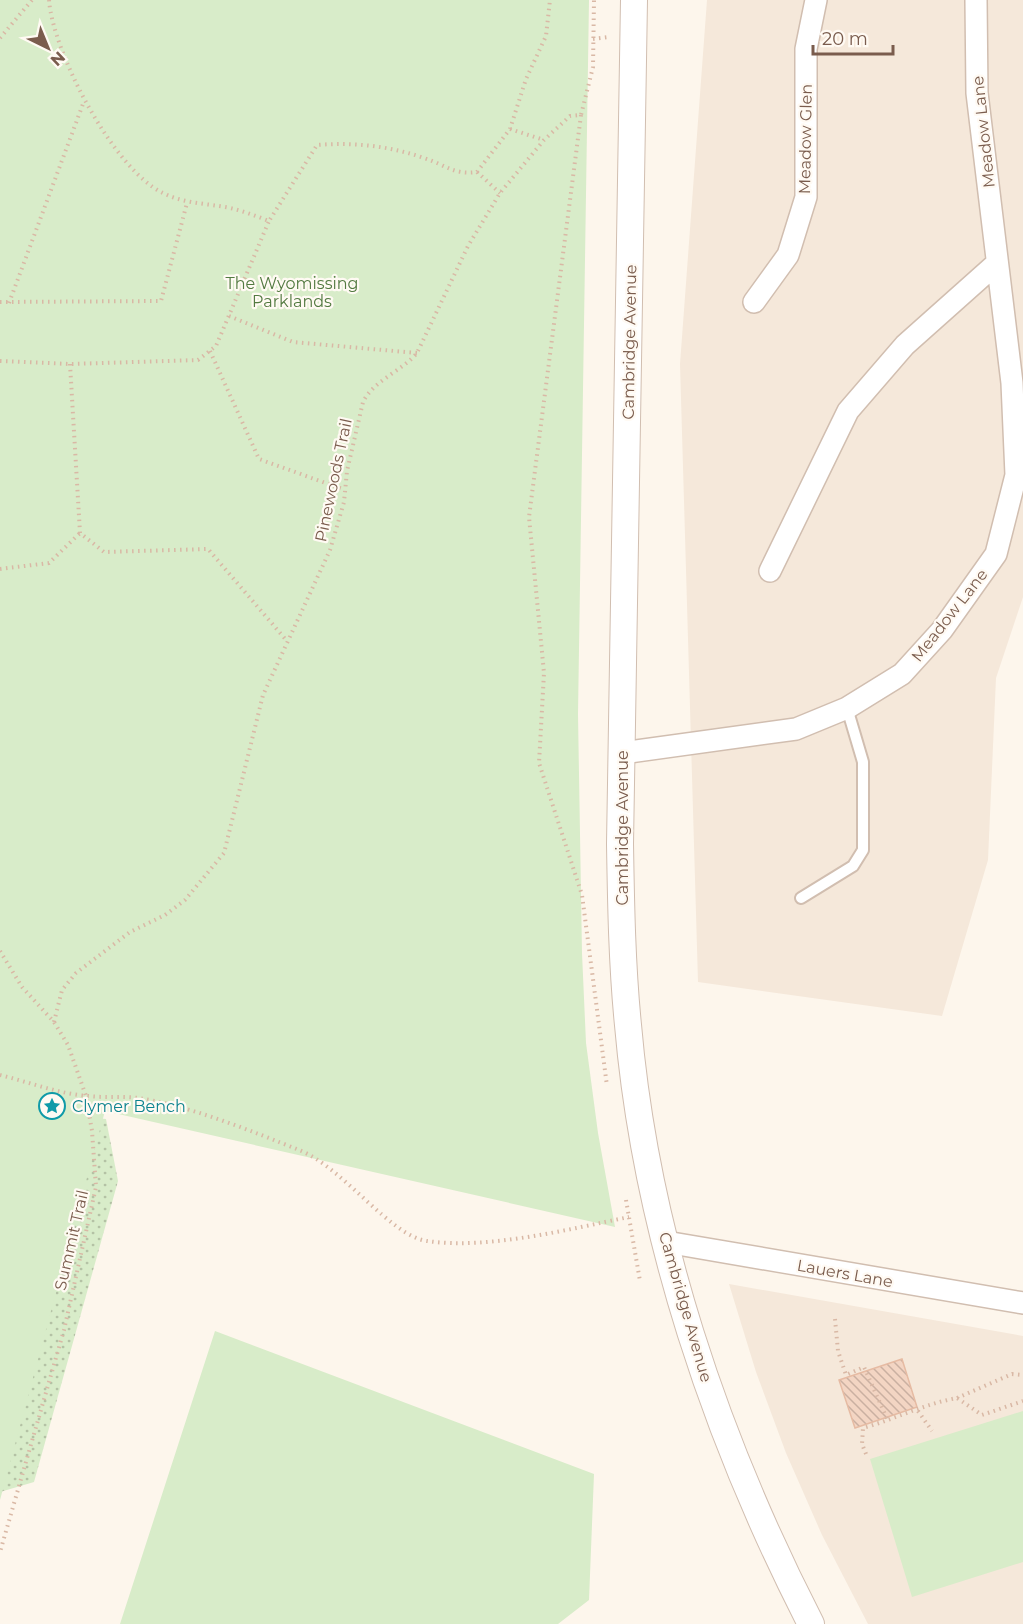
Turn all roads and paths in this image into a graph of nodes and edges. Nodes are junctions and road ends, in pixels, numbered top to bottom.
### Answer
1 (32, 0) edge
2 (49, 0) edge
3 (550, 0) edge
4 (594, 0) edge
5 (634, 0) edge
6 (816, 0) edge
7 (976, 0) edge
8 (0, 38) edge
9 (83, 104) dead end
10 (581, 115) junction
11 (510, 129) junction
12 (544, 140) junction
13 (477, 172) junction
14 (500, 193) junction
15 (187, 203) junction
16 (269, 221) junction
17 (997, 263) junction
18 (0, 302) edge
19 (753, 302) dead end
20 (9, 303) junction
21 (229, 316) junction
22 (210, 351) junction
23 (417, 353) junction
24 (0, 361) edge
25 (70, 364) junction
26 (345, 490) junction
27 (80, 532) junction
28 (0, 569) edge
29 (770, 571) dead end
30 (286, 641) junction
31 (847, 708) junction
32 (622, 753) junction
33 (801, 898) dead end
34 (0, 951) edge
35 (54, 1022) junction
36 (0, 1075) edge
37 (607, 1089) dead end
38 (86, 1096) junction
39 (625, 1194) dead end
40 (629, 1217) junction
41 (666, 1242) junction
42 (640, 1281) dead end
43 (1023, 1303) edge
44 (835, 1319) dead end
45 (1023, 1375) edge
46 (957, 1398) junction
47 (1023, 1401) edge
48 (918, 1410) junction
49 (888, 1420) junction
50 (932, 1431) dead end
51 (866, 1454) dead end
52 (0, 1552) edge
53 (811, 1624) edge

1 - 8 path
2 - 15 path
3 - 11 path
4 - 10 path
5 - 32 street, Cambridge Avenue
6 - 19 street, Meadow Glen
7 - 17 street, Meadow Lane
9 - 20 path
10 - 12 path, Pinewoods Trail
10 - 37 path
11 - 12 path
11 - 13 path
12 - 14 path, Pinewoods Trail
13 - 14 path
13 - 16 path
14 - 23 path, Pinewoods Trail
15 - 16 path
15 - 20 path
16 - 21 path
17 - 29 street
17 - 31 street, Meadow Lane
18 - 20 path
21 - 22 path
21 - 23 path
22 - 25 path
22 - 26 path
23 - 26 path, Pinewoods Trail
24 - 25 path
25 - 27 path
26 - 30 path, Pinewoods Trail
27 - 28 path
27 - 30 path
30 - 35 path, Pinewoods Trail
31 - 32 street, Meadow Lane
31 - 33 lane
32 - 41 street, Cambridge Avenue
34 - 35 path, Summit Trail
35 - 38 path, Summit Trail
36 - 38 path
38 - 40 path
38 - 52 path, Summit Trail
39 - 40 path
40 - 42 path
41 - 43 street, Lauers Lane
41 - 53 street, Cambridge Avenue
44 - 49 path
45 - 46 path
46 - 47 path
46 - 48 path
48 - 49 path
48 - 50 path
49 - 51 path

